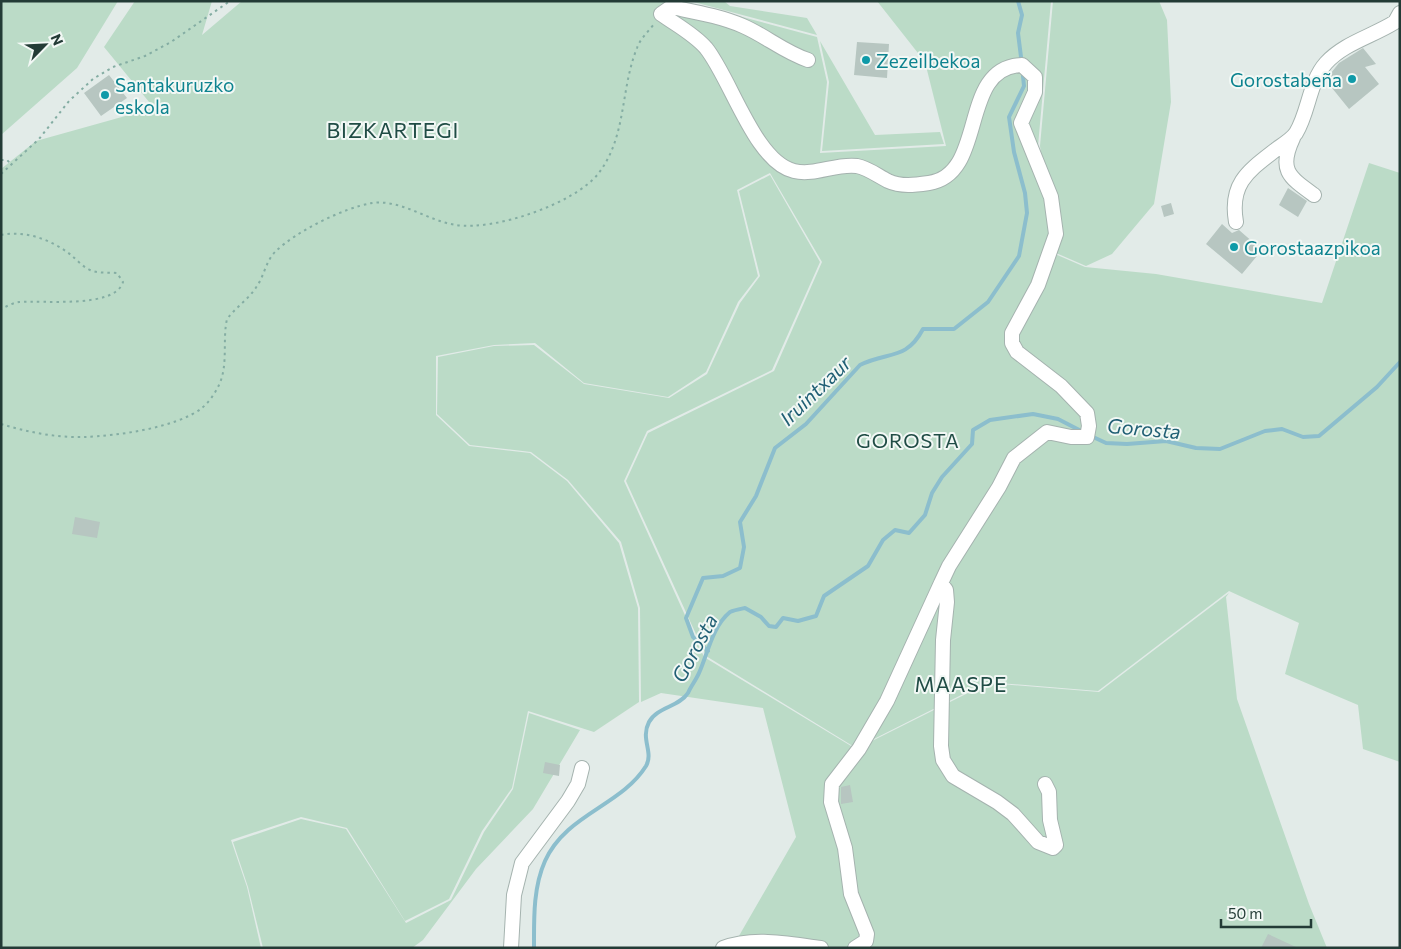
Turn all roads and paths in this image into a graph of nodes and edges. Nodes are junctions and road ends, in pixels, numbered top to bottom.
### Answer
1 (230, 1) edge
2 (1400, 13) edge
3 (661, 14) junction
4 (808, 60) dead end
5 (1295, 135) junction
6 (1, 160) edge
7 (12, 165) junction
8 (1, 174) edge
9 (1314, 195) dead end
10 (1236, 222) dead end
11 (1, 235) edge
12 (1, 309) edge
13 (1, 424) edge
14 (941, 583) junction
15 (582, 768) dead end
16 (1046, 784) dead end
17 (511, 948) edge
18 (723, 948) edge
19 (821, 948) edge
20 (854, 948) edge

1 - 7 path
2 - 5 street
3 - 4 street
3 - 13 path
3 - 14 street
5 - 9 street
5 - 10 street
6 - 7 path
7 - 8 path
11 - 12 path
14 - 16 street
14 - 20 street
15 - 17 street
18 - 19 street

